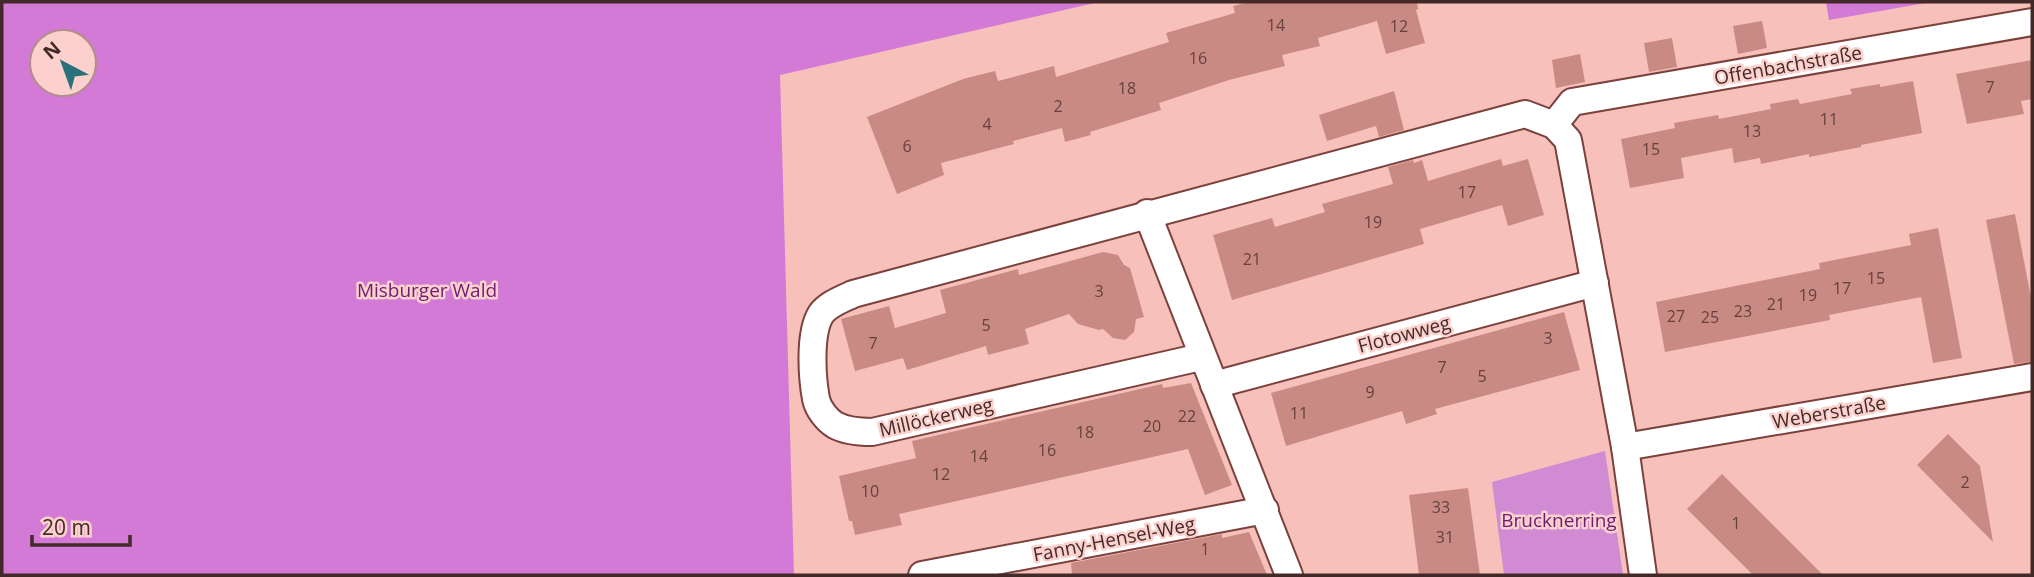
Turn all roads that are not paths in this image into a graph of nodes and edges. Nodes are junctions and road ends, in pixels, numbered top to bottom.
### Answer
1 (2032, 22) edge
2 (1554, 125) junction
3 (1147, 213) junction
4 (1595, 283) junction
5 (1201, 357) junction
6 (2032, 377) edge
7 (1214, 386) junction
8 (1625, 447) junction
9 (1265, 510) junction
10 (922, 575) edge
11 (1289, 575) edge
12 (1643, 575) edge

1 - 2 street, Offenbachstraße
2 - 3 street
2 - 4 street
3 - 5 street
3 - 5 street, Millöckerweg
4 - 7 street, Flotowweg
4 - 8 street
5 - 7 street
6 - 8 street, Weberstraße
7 - 9 street
8 - 12 street
9 - 10 street, Fanny-Hensel-Weg
9 - 11 street

